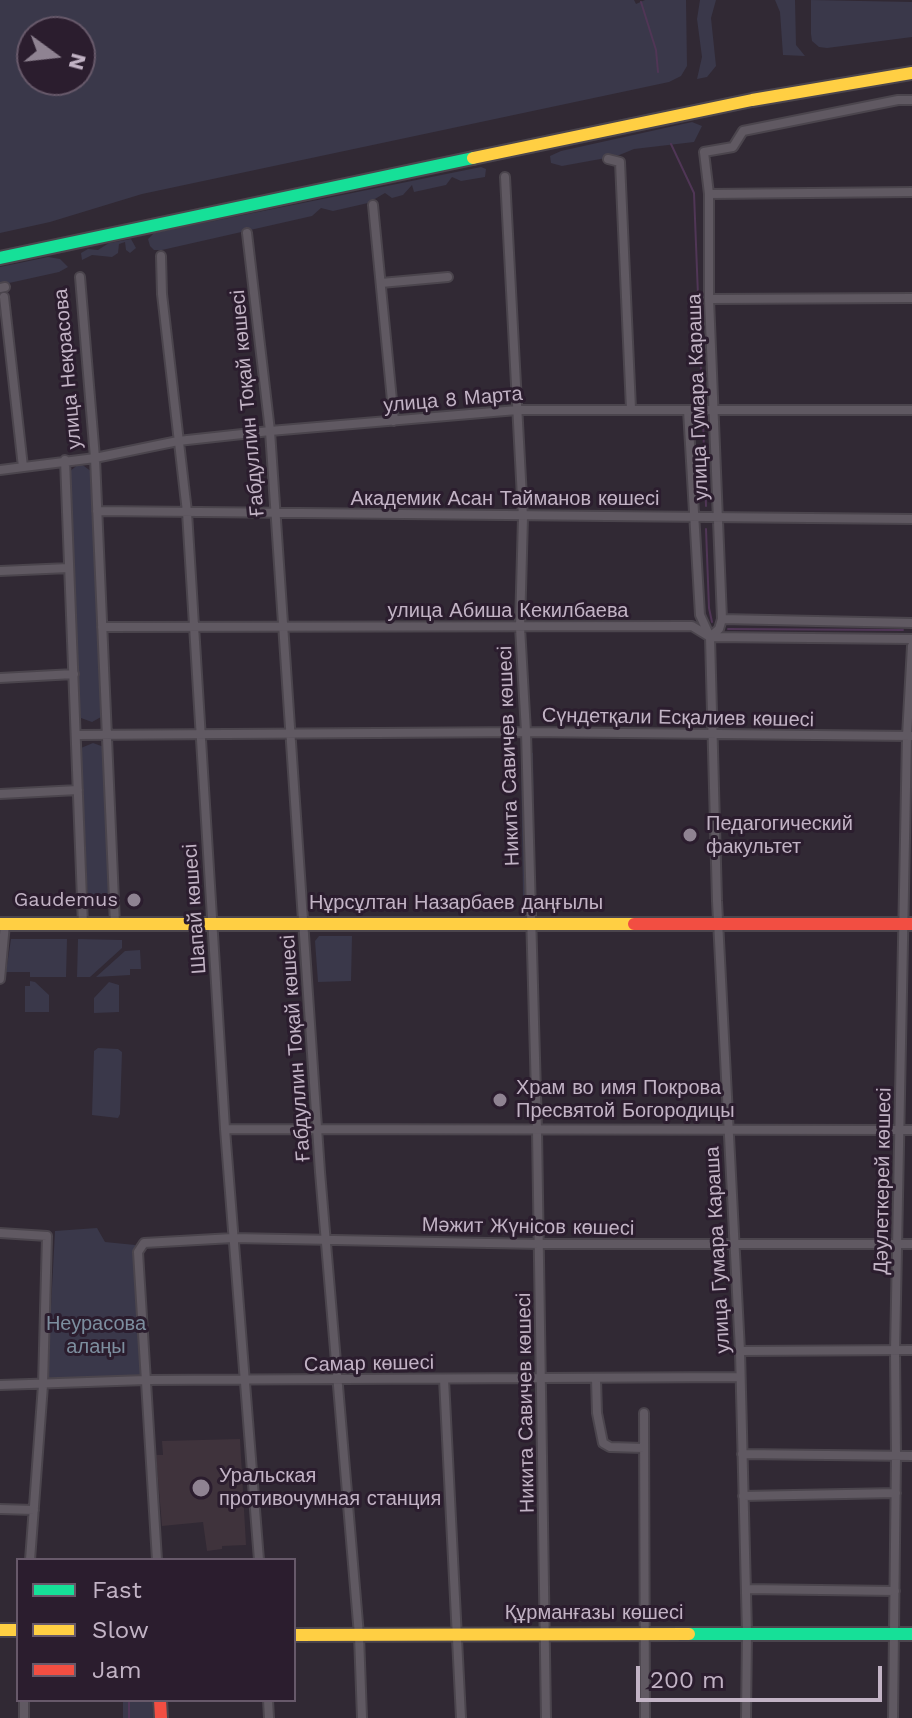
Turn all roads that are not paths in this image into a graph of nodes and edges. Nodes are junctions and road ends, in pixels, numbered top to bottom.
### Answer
1 (912, 65) edge
2 (912, 73) edge
3 (912, 100) edge
4 (608, 159) dead end
5 (505, 177) dead end
6 (912, 192) edge
7 (709, 194) junction
8 (373, 205) dead end
9 (247, 233) dead end
10 (0, 249) edge
11 (161, 256) dead end
12 (0, 258) edge
13 (80, 277) dead end
14 (448, 277) dead end
15 (381, 283) junction
16 (3, 291) edge
17 (912, 298) edge
18 (709, 299) junction
19 (631, 409) junction
20 (517, 410) junction
21 (688, 410) junction
22 (713, 410) junction
23 (912, 410) edge
24 (394, 421) junction
25 (270, 431) junction
26 (178, 441) junction
27 (95, 458) junction
28 (65, 460) junction
29 (23, 467) junction
30 (0, 470) edge
31 (97, 511) junction
32 (187, 512) junction
33 (274, 513) junction
34 (694, 515) junction
35 (719, 515) junction
36 (523, 517) junction
37 (912, 519) edge
38 (69, 568) junction
39 (0, 571) edge
40 (722, 619) junction
41 (912, 623) edge
42 (194, 625) junction
43 (102, 627) junction
44 (520, 627) junction
45 (282, 628) junction
46 (710, 637) junction
47 (912, 639) edge
48 (912, 646) edge
49 (74, 674) junction
50 (0, 678) edge
51 (291, 732) junction
52 (526, 732) junction
53 (200, 734) junction
54 (714, 734) junction
55 (77, 735) junction
56 (107, 736) junction
57 (910, 736) edge
58 (78, 790) junction
59 (0, 794) edge
60 (530, 920) junction
61 (305, 922) junction
62 (212, 923) junction
63 (2, 924) edge
64 (115, 924) junction
65 (718, 924) junction
66 (908, 924) edge
67 (83, 925) junction
68 (0, 979) edge
69 (225, 1129) junction
70 (318, 1130) junction
71 (537, 1130) junction
72 (729, 1130) junction
73 (901, 1130) junction
74 (912, 1130) edge
75 (0, 1233) edge
76 (233, 1238) junction
77 (326, 1241) junction
78 (539, 1244) junction
79 (735, 1244) junction
80 (898, 1244) junction
81 (912, 1244) edge
82 (912, 1350) edge
83 (740, 1351) junction
84 (895, 1351) junction
85 (543, 1377) junction
86 (739, 1377) junction
87 (444, 1379) junction
88 (596, 1379) junction
89 (146, 1380) junction
90 (245, 1381) junction
91 (336, 1381) junction
92 (0, 1385) edge
93 (43, 1385) junction
94 (644, 1413) dead end
95 (644, 1448) junction
96 (742, 1454) junction
97 (896, 1456) junction
98 (912, 1456) edge
99 (896, 1493) junction
100 (743, 1496) junction
101 (0, 1509) edge
102 (34, 1510) junction
103 (30, 1558) edge
104 (157, 1558) edge
105 (259, 1558) edge
106 (746, 1589) junction
107 (895, 1591) junction
108 (546, 1633) junction
109 (643, 1633) junction
110 (747, 1633) junction
111 (894, 1633) junction
112 (457, 1634) junction
113 (912, 1634) edge
114 (296, 1635) edge
115 (359, 1635) junction
116 (362, 1718) edge
117 (461, 1718) edge
118 (546, 1718) edge
119 (645, 1718) edge
120 (746, 1718) edge
121 (893, 1718) edge

1 - 10 main road
2 - 12 main road
3 - 7 street, улица Гумара Караша
4 - 19 street
5 - 20 street, Никита Савичев көшесі
6 - 7 street
7 - 18 street, улица Гумара Караша
8 - 15 street
9 - 25 street, Ғабдуллин Тоқай көшесі
11 - 26 street, Шапай көшесі
13 - 27 street, улица Некрасова
14 - 15 street
15 - 24 street
16 - 29 street
17 - 18 street
18 - 22 street, улица Гумара Караша
19 - 20 street, улица 8 Марта
19 - 21 street, улица 8 Марта
20 - 24 street, улица 8 Марта
20 - 36 street, Никита Савичев көшесі
21 - 22 street, улица 8 Марта
21 - 34 street, улица Гумара Караша
22 - 23 street, улица 8 Марта
22 - 35 street, улица Гумара Караша
24 - 25 street, улица 8 Марта
25 - 26 street, улица 8 Марта
25 - 33 street, Ғабдуллин Тоқай көшесі
26 - 27 street, улица 8 Марта
26 - 32 street, Шапай көшесі
27 - 28 street, улица 8 Марта
27 - 31 street, улица Некрасова
28 - 29 street, улица 8 Марта
28 - 38 street
29 - 30 street, улица 8 Марта
31 - 32 street, Академик Асан Тайманов көшесі
31 - 43 street, улица Некрасова
32 - 33 street, Академик Асан Тайманов көшесі
32 - 42 street, Шапай көшесі
33 - 36 street, Академик Асан Тайманов көшесі
33 - 45 street, Ғабдуллин Тоқай көшесі
34 - 35 street, Академик Асан Тайманов көшесі
34 - 36 street, Академик Асан Тайманов көшесі
34 - 46 street, улица Гумара Караша
35 - 37 street, Академик Асан Тайманов көшесі
35 - 40 street, улица Гумара Караша
36 - 44 street, Никита Савичев көшесі
38 - 39 street
38 - 49 street
40 - 41 street
40 - 46 street
42 - 43 street, улица Абиша Кекилбаева
42 - 45 street, улица Абиша Кекилбаева
42 - 53 street, Шапай көшесі
43 - 56 street, улица Некрасова
44 - 45 street, улица Абиша Кекилбаева
44 - 46 street, улица Абиша Кекилбаева
44 - 52 street, Никита Савичев көшесі
45 - 51 street, Ғабдуллин Тоқай көшесі
46 - 47 street, улица Абиша Кекилбаева
46 - 54 street, улица Гумара Караша
48 - 57 street, Дәулеткерей көшесі
49 - 50 street
49 - 55 street
51 - 52 street, Сүндетқали Есқалиев көшесі
51 - 53 street, Сүндетқали Есқалиев көшесі
51 - 61 street, Ғабдуллин Тоқай көшесі
52 - 54 street, Сүндетқали Есқалиев көшесі
52 - 60 street, Никита Савичев көшесі
53 - 56 street, Сүндетқали Есқалиев көшесі
53 - 62 street, Шапай көшесі
54 - 57 street, Сүндетқали Есқалиев көшесі
54 - 65 street, улица Гумара Караша
55 - 56 street, Сүндетқали Есқалиев көшесі
55 - 58 street
56 - 64 street, улица Некрасова
57 - 66 street, Дәулеткерей көшесі
58 - 59 street
58 - 67 street
60 - 61 main road, Нұрсұлтан Назарбаев даңғылы
60 - 65 main road, Нұрсұлтан Назарбаев даңғылы
60 - 71 street, Никита Савичев көшесі
61 - 62 main road, Нұрсұлтан Назарбаев даңғылы
61 - 70 street, Ғабдуллин Тоқай көшесі
62 - 64 main road, Нұрсұлтан Назарбаев даңғылы
62 - 69 street, Шапай көшесі
63 - 67 main road, Нұрсұлтан Назарбаев даңғылы
63 - 68 street
64 - 67 main road, Нұрсұлтан Назарбаев даңғылы
65 - 66 main road, Нұрсұлтан Назарбаев даңғылы
65 - 72 street, улица Гумара Караша
66 - 73 street, Дәулеткерей көшесі
69 - 70 street
69 - 76 street, Шапай көшесі
70 - 71 street
70 - 77 street, Ғабдуллин Тоқай көшесі
71 - 72 street
71 - 78 street, Никита Савичев көшесі
72 - 73 street
72 - 79 street, улица Гумара Караша
73 - 74 street
73 - 80 street, Дәулеткерей көшесі
75 - 93 street
76 - 77 street, Мәжит Жүнісов көшесі
76 - 89 street, Мәжит Жүнісов көшесі
76 - 90 street, Шапай көшесі
77 - 78 street, Мәжит Жүнісов көшесі
77 - 91 street, Ғабдуллин Тоқай көшесі
78 - 79 street, Мәжит Жүнісов көшесі
78 - 85 street, Никита Савичев көшесі
79 - 80 street, Мәжит Жүнісов көшесі
79 - 83 street, улица Гумара Караша
80 - 81 street, Мәжит Жүнісов көшесі
80 - 84 street, Дәулеткерей көшесі
82 - 84 street
83 - 84 street
83 - 86 street, улица Гумара Караша
84 - 97 street, Дәулеткерей көшесі
85 - 87 street, Самар көшесі
85 - 88 street, Самар көшесі
85 - 108 street, Никита Савичев көшесі
86 - 88 street, Самар көшесі
86 - 96 street, улица Гумара Караша
87 - 91 street, Самар көшесі
87 - 112 street
88 - 95 street
89 - 90 street, Самар көшесі
89 - 93 street, Самар көшесі
89 - 104 street
90 - 91 street, Самар көшесі
90 - 105 street, Шапай көшесі
91 - 115 street, Ғабдуллин Тоқай көшесі
92 - 93 street, Самар көшесі
93 - 102 street
94 - 95 street
95 - 109 street
96 - 97 street
96 - 100 street, улица Гумара Караша
97 - 98 street
97 - 99 street, Дәулеткерей көшесі
99 - 100 street
99 - 107 street, Дәулеткерей көшесі
100 - 106 street, улица Гумара Караша
101 - 102 street
102 - 103 street
106 - 107 street
106 - 110 street, улица Гумара Караша
107 - 111 street, Дәулеткерей көшесі
108 - 109 main road, Құрманғазы көшесі
108 - 112 main road, Құрманғазы көшесі
108 - 118 street, Никита Савичев көшесі
109 - 110 main road, Құрманғазы көшесі
109 - 119 street
110 - 111 main road, Құрманғазы көшесі
110 - 120 street, улица Гумара Караша
111 - 113 main road, Құрманғазы көшесі
111 - 121 street, Дәулеткерей көшесі
112 - 115 main road, Құрманғазы көшесі
112 - 117 street
114 - 115 main road, Құрманғазы көшесі
115 - 116 street, Ғабдуллин Тоқай көшесі

